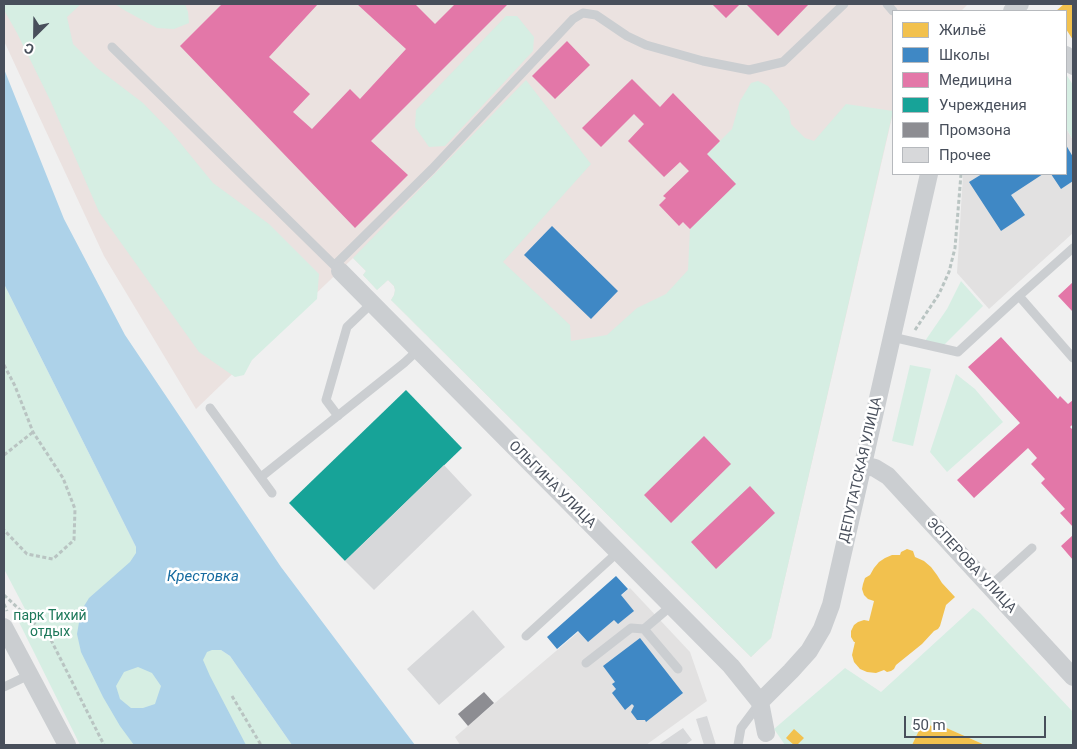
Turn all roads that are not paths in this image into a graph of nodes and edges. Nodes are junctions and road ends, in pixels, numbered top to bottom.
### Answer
1 (844, 4) edge
2 (112, 47) dead end
3 (929, 175) edge
4 (1073, 248) edge
5 (337, 268) junction
6 (1019, 296) junction
7 (372, 303) junction
8 (899, 339) junction
9 (418, 350) junction
10 (1073, 358) edge
11 (210, 408) dead end
12 (338, 416) junction
13 (863, 465) junction
14 (261, 477) junction
15 (272, 493) dead end
16 (1032, 548) dead end
17 (618, 552) junction
18 (990, 586) junction
19 (671, 606) junction
20 (4, 627) edge
21 (644, 629) junction
22 (526, 636) dead end
23 (586, 663) dead end
24 (678, 669) dead end
25 (29, 675) junction
26 (1073, 677) edge
27 (4, 687) edge
28 (760, 702) junction
29 (767, 736) dead end
30 (67, 745) edge
31 (738, 745) edge

1 - 5 lane
2 - 5 lane
3 - 8 street, ДЕПУТАТСКАЯ УЛИЦА
4 - 6 lane
5 - 7 street, ОЛЬГИНА УЛИЦА
6 - 8 lane
6 - 10 lane
7 - 9 street, ОЛЬГИНА УЛИЦА
7 - 12 lane
8 - 13 street, ДЕПУТАТСКАЯ УЛИЦА
9 - 12 lane
9 - 17 street, ОЛЬГИНА УЛИЦА
11 - 14 lane
12 - 14 lane
13 - 18 street, ЭСПЕРОВА УЛИЦА
13 - 28 street, ДЕПУТАТСКАЯ УЛИЦА
14 - 15 lane
16 - 18 lane
17 - 19 street, ОЛЬГИНА УЛИЦА
17 - 22 lane
18 - 26 street, ЭСПЕРОВА УЛИЦА
19 - 21 lane
19 - 28 street, ОЛЬГИНА УЛИЦА
20 - 25 street
21 - 23 lane
21 - 24 lane
25 - 27 lane
25 - 30 street
28 - 29 street
28 - 31 lane

